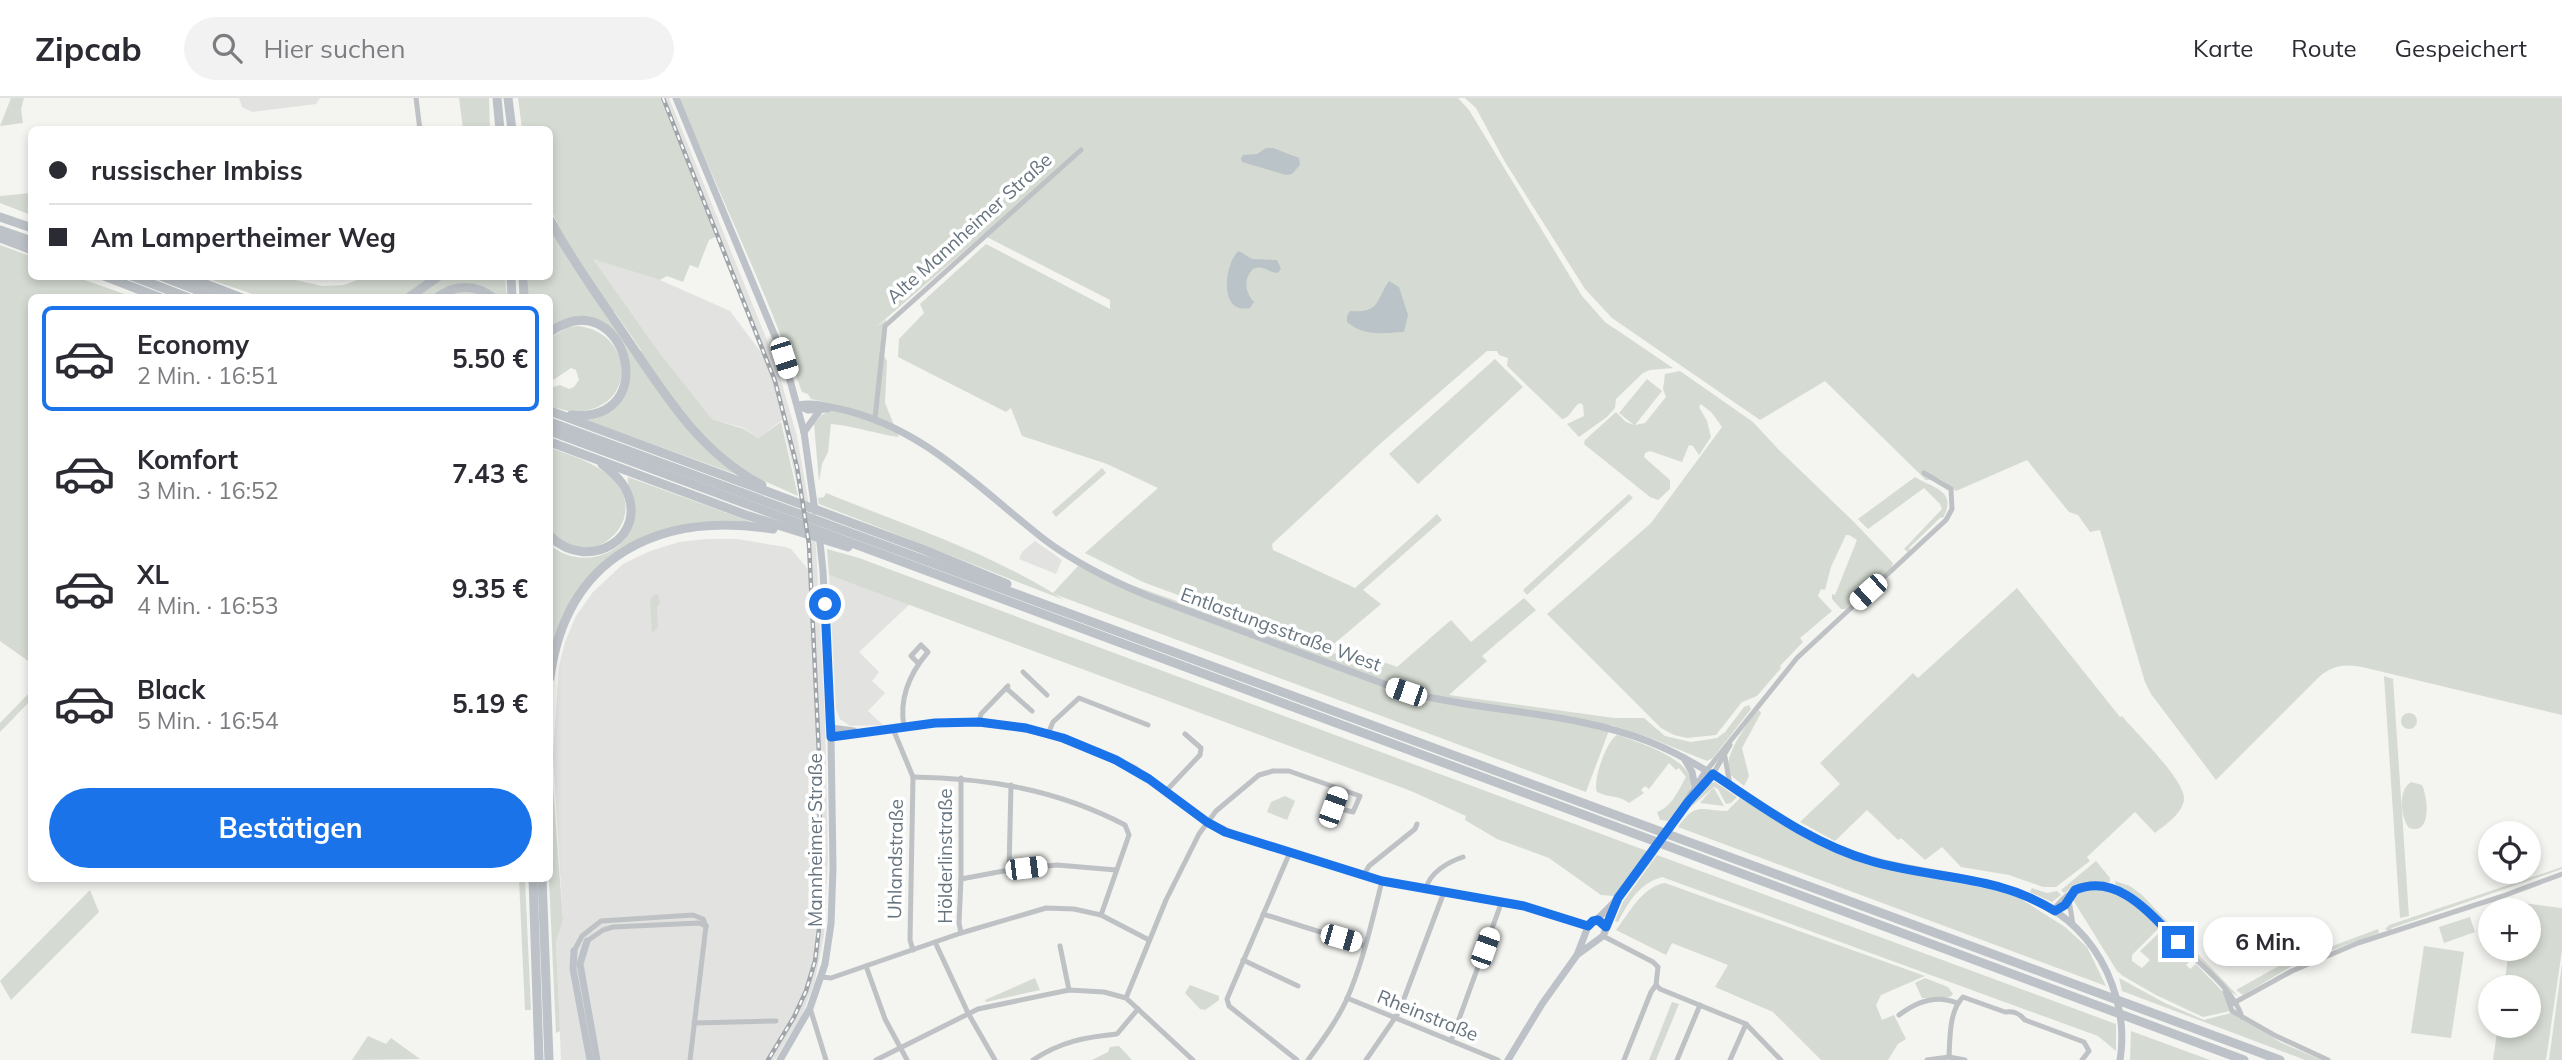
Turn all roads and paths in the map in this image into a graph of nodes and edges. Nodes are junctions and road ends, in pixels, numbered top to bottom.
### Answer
1 (416, 98) edge
2 (508, 98) edge
3 (676, 98) edge
4 (497, 100) edge
5 (420, 126) edge
6 (498, 126) edge
7 (512, 126) edge
8 (1081, 150) dead end
9 (0, 216) edge
10 (553, 225) edge
11 (28, 226) edge
12 (0, 230) edge
13 (0, 238) edge
14 (28, 240) edge
15 (28, 248) edge
16 (114, 280) edge
17 (142, 280) edge
18 (171, 280) edge
19 (195, 280) edge
20 (433, 280) edge
21 (151, 294) edge
22 (179, 294) edge
23 (207, 294) edge
24 (232, 294) edge
25 (414, 294) edge
26 (442, 294) edge
27 (488, 294) edge
28 (553, 330) edge
29 (798, 405) junction
30 (839, 409) junction
31 (820, 410) junction
32 (553, 415) edge
33 (553, 416) edge
34 (553, 416) edge
35 (875, 418) junction
36 (553, 432) edge
37 (804, 432) junction
38 (553, 443) edge
39 (595, 459) junction
40 (1924, 473) dead end
41 (788, 499) junction
42 (802, 527) junction
43 (823, 531) junction
44 (553, 539) edge
45 (1042, 603) junction
46 (918, 663) dead end
47 (553, 664) edge
48 (1023, 672) dead end
49 (1047, 695) dead end
50 (1031, 711) dead end
51 (979, 722) junction
52 (1148, 726) dead end
53 (904, 727) junction
54 (894, 729) junction
55 (831, 733) junction
56 (1048, 734) junction
57 (1185, 734) dead end
58 (1733, 740) junction
59 (1724, 756) junction
60 (1684, 757) junction
61 (1710, 772) junction
62 (912, 777) junction
63 (961, 778) junction
64 (1011, 785) junction
65 (1730, 785) junction
66 (1695, 787) junction
67 (1339, 789) junction
68 (1166, 791) junction
69 (1688, 802) junction
70 (1207, 822) junction
71 (1417, 824) dead end
72 (1290, 852) junction
73 (1463, 857) dead end
74 (1009, 870) junction
75 (1116, 870) junction
76 (2562, 874) edge
77 (1363, 876) junction
78 (2114, 878) dead end
79 (961, 880) junction
80 (1382, 881) junction
81 (533, 882) edge
82 (542, 882) edge
83 (2111, 888) junction
84 (1426, 889) junction
85 (2075, 890) junction
86 (1444, 892) junction
87 (1618, 898) junction
88 (2069, 900) junction
89 (1502, 901) junction
90 (2054, 910) junction
91 (1263, 914) junction
92 (1101, 915) junction
93 (1596, 920) junction
94 (2073, 925) junction
95 (706, 926) junction
96 (1606, 927) junction
97 (1588, 929) junction
98 (961, 933) junction
99 (1600, 937) junction
100 (1149, 940) junction
101 (587, 942) joint
102 (935, 942) junction
103 (1060, 946) dead end
104 (1365, 946) junction
105 (913, 950) junction
106 (574, 951) joint
107 (1577, 955) junction
108 (1243, 960) junction
109 (866, 966) junction
110 (821, 977) junction
111 (1656, 985) junction
112 (1298, 986) dead end
113 (1069, 990) junction
114 (1126, 998) junction
115 (1347, 998) junction
116 (1954, 1002) junction
117 (2233, 1003) junction
118 (1700, 1005) junction
119 (810, 1008) junction
120 (1138, 1009) junction
121 (968, 1013) junction
122 (1899, 1016) dead end
123 (1395, 1018) junction
124 (776, 1021) dead end
125 (694, 1023) junction
126 (1746, 1024) junction
127 (1451, 1041) junction
128 (901, 1048) junction
129 (1949, 1057) junction
130 (1779, 1059) edge
131 (539, 1060) edge
132 (549, 1060) edge
133 (590, 1060) edge
134 (597, 1060) edge
135 (690, 1060) edge
136 (780, 1060) edge
137 (826, 1060) edge
138 (876, 1060) edge
139 (907, 1060) edge
140 (995, 1060) edge
141 (1033, 1060) edge
142 (1193, 1060) edge
143 (1297, 1060) edge
144 (1308, 1060) edge
145 (1366, 1060) edge
146 (1498, 1060) edge
147 (1508, 1060) edge
148 (1624, 1060) edge
149 (1677, 1060) edge
150 (1730, 1060) edge
151 (1927, 1060) edge
152 (1965, 1060) edge
153 (2082, 1060) edge
154 (2120, 1060) edge
155 (2244, 1060) edge
156 (2280, 1060) edge
157 (2328, 1060) edge

1 - 5 street
2 - 7 highway
3 - 29 main road
4 - 6 highway
8 - 35 street, Alte Mannheimer Straße
9 - 11 highway
10 - 41 highway
12 - 14 highway
13 - 15 highway
16 - 21 highway
17 - 22 highway
18 - 23 highway
19 - 24 highway
20 - 25 highway
26 - 27 highway
28 - 32 highway
29 - 30 main road, Entlastungsstraße West
29 - 31 main road, Entlastungsstraße West
29 - 37 main road
30 - 31 main road, Entlastungsstraße West
30 - 35 main road, Entlastungsstraße West
31 - 37 main road
33 - 41 highway
34 - 42 highway
35 - 60 main road, Entlastungsstraße West
36 - 42 highway
37 - 43 main road
38 - 39 highway
39 - 42 highway
39 - 44 highway
40 - 58 street
41 - 45 highway
42 - 43 highway
42 - 47 highway
43 - 45 highway
43 - 55 main road, Mannheimer Straße
43 - 155 highway
45 - 156 highway
46 - 53 street
48 - 49 street
50 - 51 street
51 - 53 main road
51 - 56 main road
52 - 56 street
53 - 54 main road
54 - 55 main road
54 - 62 street, Uhlandstraße
55 - 110 main road, Mannheimer Straße
56 - 68 main road
57 - 68 street
58 - 59 street
58 - 61 street
59 - 61 street
59 - 65 street
60 - 61 main road, Entlastungsstraße West
60 - 66 main road
61 - 65 main road, Entlastungsstraße West
61 - 66 main road
61 - 69 main road
62 - 63 street
62 - 105 street, Uhlandstraße
63 - 64 street
63 - 79 street, Hölderlinstraße
64 - 74 street
64 - 75 street
65 - 90 main road, Entlastungsstraße West
66 - 69 main road
67 - 67 street
67 - 70 street
68 - 70 main road
69 - 87 main road
70 - 72 main road
70 - 100 street
71 - 77 street
72 - 77 main road
72 - 91 street
73 - 84 street
74 - 75 street
74 - 79 street
75 - 92 street
76 - 117 street
77 - 80 main road
78 - 83 street
79 - 98 street, Hölderlinstraße
80 - 84 main road
80 - 104 street
81 - 131 highway
82 - 132 highway
83 - 85 street
83 - 117 street
84 - 86 main road
85 - 88 street
85 - 90 street
86 - 89 main road
86 - 123 street
87 - 93 main road
87 - 96 main road
88 - 90 street
88 - 94 street
89 - 97 main road
89 - 127 street
90 - 94 main road, Entlastungsstraße West
91 - 104 street
91 - 108 street
92 - 98 street
92 - 100 street
93 - 96 main road
93 - 97 main road
94 - 154 main road, Entlastungsstraße West
95 - 101 street
95 - 106 street
95 - 125 street
96 - 99 main road
97 - 99 main road
97 - 107 main road
98 - 102 street
99 - 107 main road
99 - 111 street
100 - 114 street
101 - 134 main road
102 - 105 street
102 - 121 street
103 - 113 street
104 - 115 street
105 - 109 street
106 - 133 main road
107 - 147 main road
108 - 112 street
108 - 143 street
109 - 110 street
109 - 128 street
110 - 119 main road, Mannheimer Straße
111 - 118 street
111 - 148 street
113 - 114 street
113 - 121 street
114 - 120 street
115 - 123 street, Rheinstraße
115 - 144 street
116 - 122 street
116 - 129 street
116 - 153 street
117 - 157 street
118 - 126 street
118 - 149 street
119 - 136 main road, Mannheimer Straße
119 - 137 street
120 - 141 street
120 - 142 street
121 - 128 street
121 - 140 street
123 - 127 street, Rheinstraße
123 - 145 street
124 - 125 street
125 - 135 street
126 - 130 street
126 - 150 street
127 - 146 street, Rheinstraße
128 - 138 street
128 - 139 street
129 - 151 street
129 - 152 street

